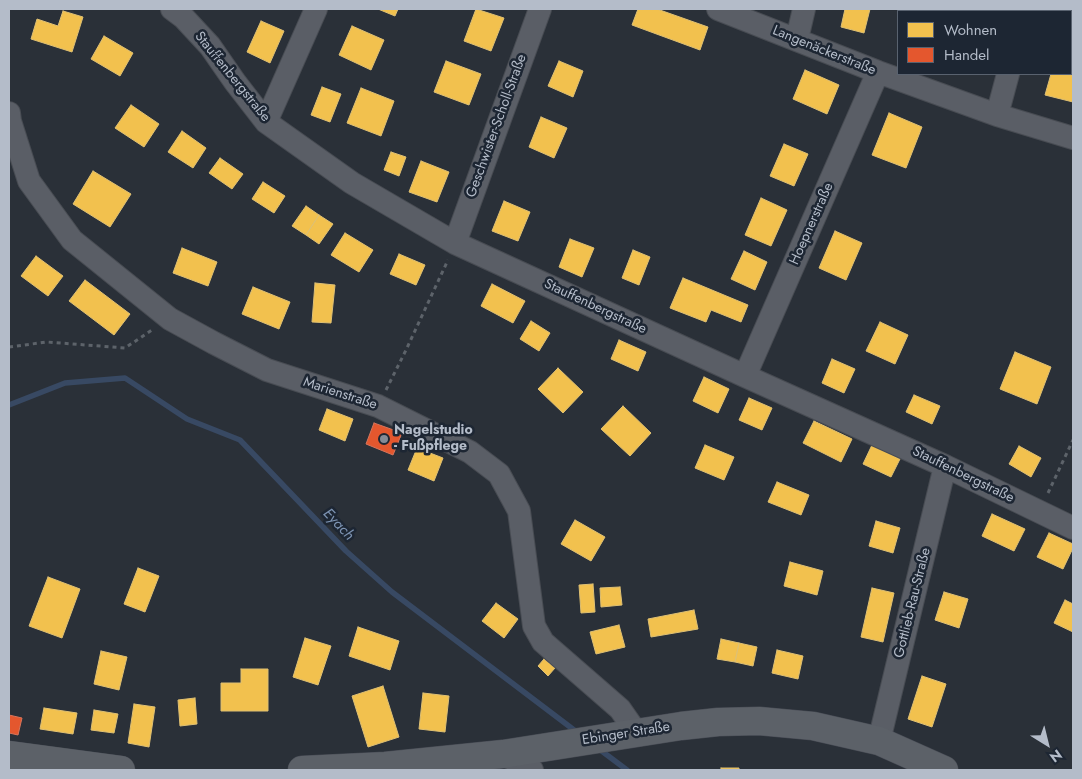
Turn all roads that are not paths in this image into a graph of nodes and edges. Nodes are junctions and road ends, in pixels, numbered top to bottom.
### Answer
1 (172, 9) edge
2 (316, 9) edge
3 (540, 9) edge
4 (718, 9) edge
5 (804, 9) edge
6 (797, 40) junction
7 (878, 72) junction
8 (1008, 75) edge
9 (9, 114) edge
10 (998, 115) junction
11 (266, 122) junction
12 (1073, 138) edge
13 (455, 243) junction
14 (745, 376) junction
15 (946, 466) junction
16 (1073, 528) edge
17 (626, 734) junction
18 (879, 741) junction
19 (538, 759) edge
20 (21, 761) edge
21 (386, 768) edge
22 (121, 770) edge
23 (302, 770) edge
24 (944, 770) edge

1 - 11 street, Stauffenbergstraße
2 - 11 street
3 - 13 street, Geschwister-Scholl-Straße
4 - 6 street, Langenäckerstraße
5 - 6 street
6 - 7 street, Langenäckerstraße
7 - 10 street, Langenäckerstraße
7 - 14 street, Hoepnerstraße
8 - 10 street
9 - 17 street, Marienstraße
10 - 12 street, Langenäckerstraße
11 - 13 street, Stauffenbergstraße
13 - 14 street, Stauffenbergstraße
14 - 15 street, Stauffenbergstraße
15 - 16 street, Stauffenbergstraße
15 - 18 street, Gottlieb-Rau-Straße
17 - 18 main road, Ebinger Straße
17 - 19 main road, Ebinger Straße
18 - 24 main road, Ebinger Straße
19 - 21 main road, Ebinger Straße
20 - 22 main road
21 - 23 main road, Ebinger Straße

